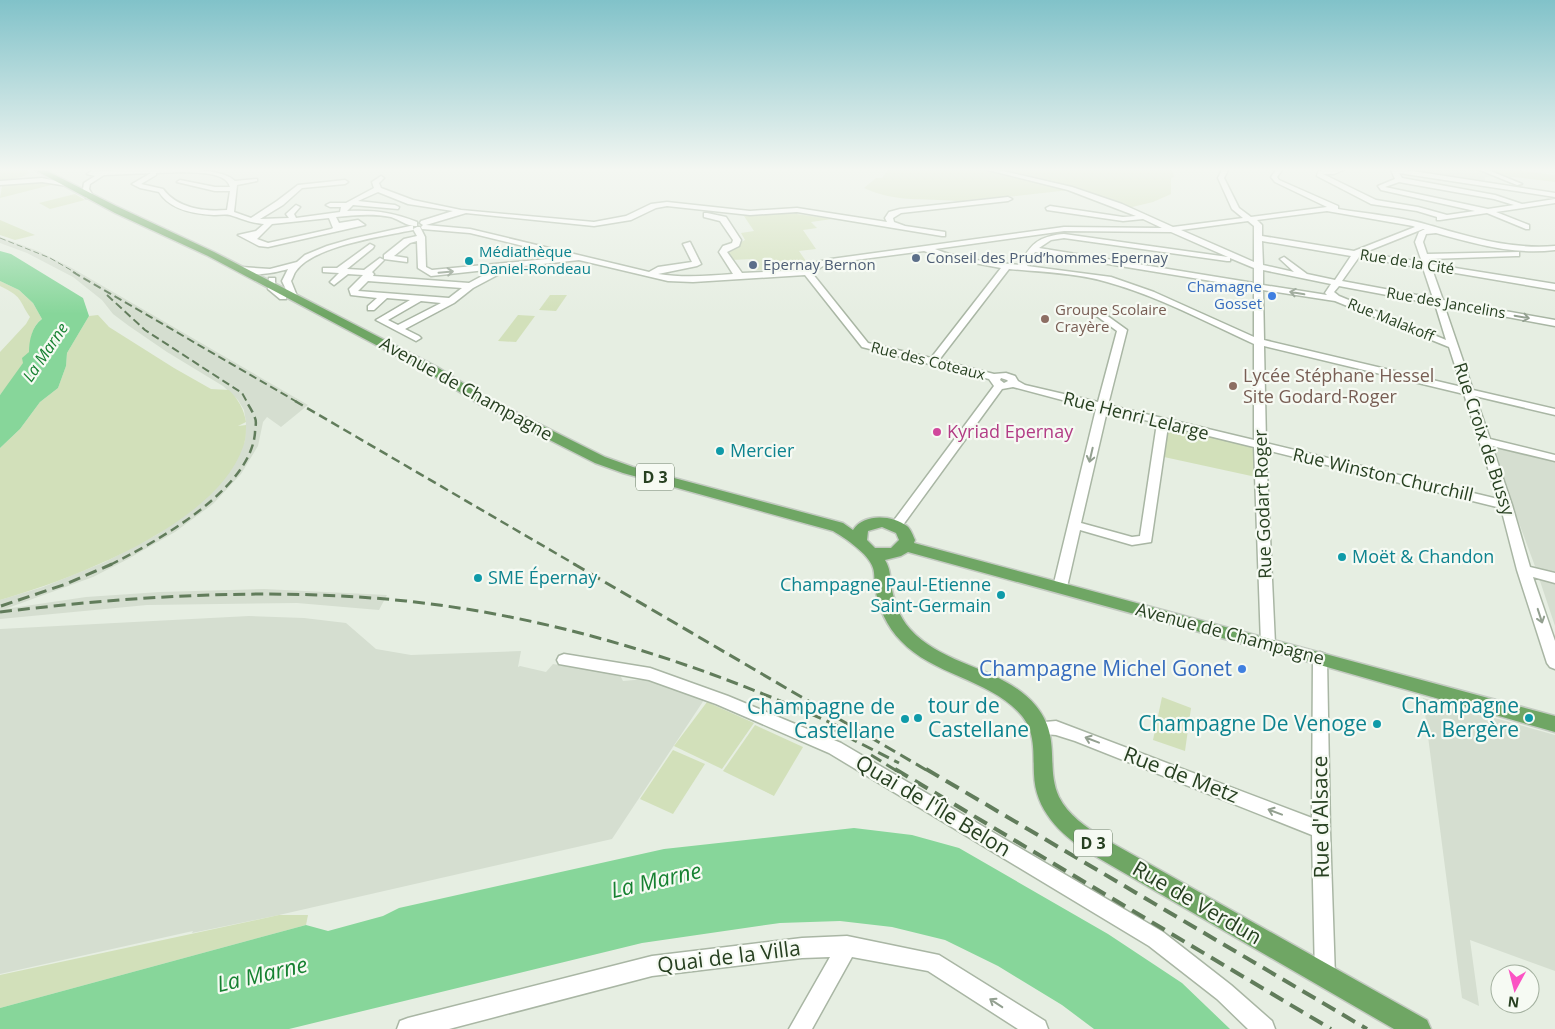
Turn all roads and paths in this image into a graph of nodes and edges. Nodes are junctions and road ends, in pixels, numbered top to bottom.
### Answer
1 (134, 218) edge
2 (239, 218) edge
3 (257, 218) edge
4 (302, 218) edge
5 (332, 218) edge
6 (397, 218) edge
7 (442, 218) edge
8 (529, 218) edge
9 (628, 218) edge
10 (719, 218) edge
11 (849, 218) edge
12 (889, 218) edge
13 (1116, 218) edge
14 (1132, 218) edge
15 (1144, 218) edge
16 (1256, 218) edge
17 (1381, 218) edge
18 (1442, 218) edge
19 (1504, 218) edge
20 (293, 219) joint
21 (1249, 219) junction
22 (252, 221) junction
23 (271, 221) junction
24 (1414, 224) junction
25 (894, 225) junction
26 (1424, 226) junction
27 (418, 228) junction
28 (1526, 228) dead end
29 (1170, 230) junction
30 (1439, 230) junction
31 (942, 234) junction
32 (1259, 238) junction
33 (405, 242) junction
34 (963, 243) junction
35 (687, 244) dead end
36 (953, 244) junction
37 (370, 246) dead end
38 (940, 246) junction
39 (926, 248) junction
40 (1555, 248) edge
41 (1032, 249) junction
42 (1523, 250) junction
43 (1356, 254) junction
44 (560, 255) junction
45 (950, 256) junction
46 (1284, 259) dead end
47 (380, 260) dead end
48 (404, 260) junction
49 (1244, 262) junction
50 (1425, 262) junction
51 (300, 263) junction
52 (507, 266) junction
53 (1006, 266) junction
54 (1022, 268) junction
55 (1263, 268) junction
56 (292, 270) junction
57 (326, 270) dead end
58 (343, 271) junction
59 (807, 272) junction
60 (241, 273) junction
61 (366, 275) junction
62 (650, 275) junction
63 (739, 276) junction
64 (1305, 277) junction
65 (389, 279) junction
66 (272, 281) junction
67 (334, 282) dead end
68 (1337, 283) junction
69 (470, 286) junction
70 (1258, 286) junction
71 (1555, 287) edge
72 (1333, 295) junction
73 (384, 296) junction
74 (288, 297) junction
75 (420, 298) junction
76 (451, 301) junction
77 (1438, 303) junction
78 (370, 308) dead end
79 (1099, 314) dead end
80 (1555, 322) edge
81 (398, 328) junction
82 (416, 338) dead end
83 (1258, 342) junction
84 (1454, 346) junction
85 (932, 362) junction
86 (997, 381) junction
87 (1468, 391) junction
88 (1103, 408) junction
89 (1555, 412) edge
90 (1163, 422) junction
91 (1486, 442) junction
92 (1260, 446) junction
93 (1555, 458) edge
94 (1506, 505) junction
95 (865, 525) junction
96 (1076, 525) junction
97 (896, 526) junction
98 (838, 527) junction
99 (881, 552) junction
100 (1524, 570) junction
101 (1555, 578) edge
102 (1060, 587) junction
103 (1268, 644) junction
104 (1320, 658) junction
105 (564, 660) dead end
106 (1555, 662) edge
107 (1555, 724) edge
108 (1039, 728) junction
109 (1321, 830) junction
110 (847, 946) junction
111 (1326, 976) junction
112 (408, 1029) edge
113 (800, 1029) edge
114 (1037, 1029) edge
115 (1264, 1029) edge
116 (1418, 1029) edge

1 - 60 main road, D 3
2 - 22 street
3 - 22 street
4 - 20 street
5 - 23 street
6 - 27 street
7 - 27 street
8 - 9 street
10 - 63 street
11 - 25 street
12 - 25 street
13 - 14 street
15 - 29 street
16 - 21 street
17 - 24 street
18 - 24 street
19 - 28 street
20 - 23 street
21 - 29 street
21 - 32 street, Rue Godart Roger
22 - 23 street
24 - 26 street
25 - 31 street
26 - 30 street
26 - 43 street
27 - 33 street
27 - 44 street
27 - 51 street
27 -> 52 street
29 - 34 street
29 - 49 street
30 - 42 street
30 - 50 street, Rue Croix de Bussy
31 - 34 street
31 - 36 street
32 - 43 street, Rue de la Cité
32 - 55 street, Rue Godart Roger
33 - 48 street
33 - 48 street
34 - 36 street
35 - 62 street
36 - 38 street
37 - 58 street
38 - 39 street
38 - 45 street
39 - 45 street
39 - 59 street
40 - 42 street
41 - 49 street
41 - 54 street
41 - 70 street
42 - 50 street
43 - 50 street, Rue de la Cité
43 - 68 street
44 - 52 street
44 - 62 street
45 - 53 street
46 - 64 street
47 - 61 street
48 - 65 street
49 - 55 street
50 - 71 street, Rue de la Cité
50 - 77 street, Rue Croix de Bussy
51 - 56 street
51 - 60 street
51 - 66 street
52 - 69 street
53 - 54 street
53 - 85 street
54 - 83 street
55 - 64 street, Rue des Jancelins
55 - 70 street, Rue Godart Roger
55 - 72 street
56 - 66 street
56 - 74 street
57 - 58 street
58 - 61 street
58 - 67 street
59 - 63 street
59 - 85 street, Rue des Coteaux
60 - 66 main road, D 3
60 - 74 main road, D 3
61 - 65 street
61 - 73 street
62 - 63 street
64 - 68 street, Rue des Jancelins
65 - 69 street
66 - 74 main road, D 3
68 - 72 street
68 - 77 street, Rue des Jancelins
69 - 76 street
72 -> 70 street
70 - 83 street, Rue Godart Roger
72 - 84 street, Rue Malakoff
73 - 75 street
73 - 78 street
74 - 98 main road, Avenue de Champagne / D 3
75 - 76 street
75 - 81 street
76 - 81 street
77 -> 80 street, Rue des Jancelins
77 - 84 street, Rue Croix de Bussy
79 - 88 street
81 - 82 street
83 - 87 street
83 - 92 street, Rue Godart Roger
84 - 87 street, Rue Croix de Bussy
85 - 86 street, Rue des Coteaux
86 - 88 street, Rue Henri Lelarge
86 - 97 street
87 - 89 street
87 - 91 street, Rue Croix de Bussy
88 - 90 street, Rue Henri Lelarge
88 -> 96 street
90 - 92 street, Rue Henri Lelarge
90 - 96 street
91 - 93 street
91 - 94 street, Rue Croix de Bussy
92 - 94 street, Rue Winston Churchill
92 - 103 street, Rue Godart Roger
94 - 100 street, Rue Croix de Bussy
95 - 97 main road, Avenue de Champagne
95 - 98 main road, Avenue de Champagne / D 3
95 - 99 main road
96 - 102 street
97 - 99 main road
98 - 99 main road, Avenue de Champagne / D 3
99 - 102 main road, Avenue de Champagne
99 - 108 main road, Rue de Verdun / D 3
100 - 101 street
100 -> 106 street, Rue Croix de Bussy
102 - 103 main road, Avenue de Champagne
103 - 104 main road, Avenue de Champagne
104 - 107 main road, Avenue de Champagne
104 - 109 street, Rue d'Alsace
105 - 115 street, Quai de l'Île Belon
109 -> 108 street, Rue de Metz
108 - 111 main road, Rue de Verdun / D 3
109 - 111 street, Rue d'Alsace
110 - 112 street, Quai de la Villa
110 - 113 street
114 -> 110 street, Quai de la Villa
111 - 116 main road, Rue de Verdun / D 3

